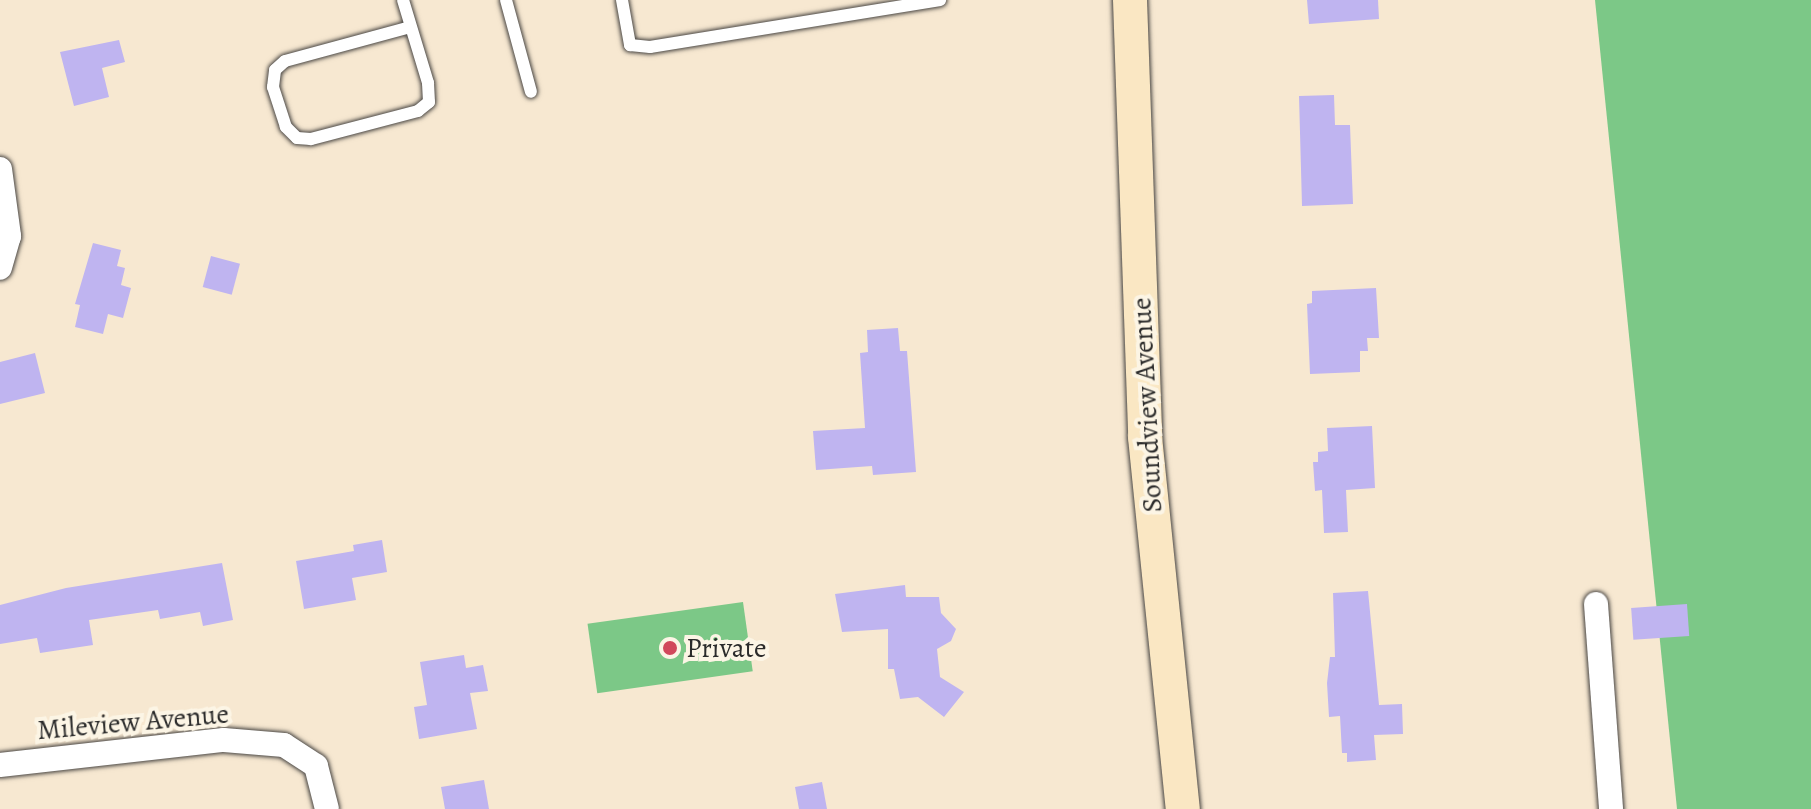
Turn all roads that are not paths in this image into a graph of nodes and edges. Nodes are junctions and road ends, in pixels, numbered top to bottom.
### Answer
1 (403, 0) edge
2 (506, 0) edge
3 (622, 0) edge
4 (940, 0) edge
5 (1130, 0) edge
6 (410, 27) junction
7 (531, 92) dead end
8 (0, 169) edge
9 (0, 268) edge
10 (1596, 604) dead end
11 (0, 765) edge
12 (327, 809) edge
13 (1183, 809) edge
14 (1611, 809) edge

1 - 6 lane
2 - 7 lane
3 - 4 lane
5 - 13 street, Soundview Avenue
6 - 6 lane
8 - 9 street
10 - 14 street
11 - 12 street, Mileview Avenue

